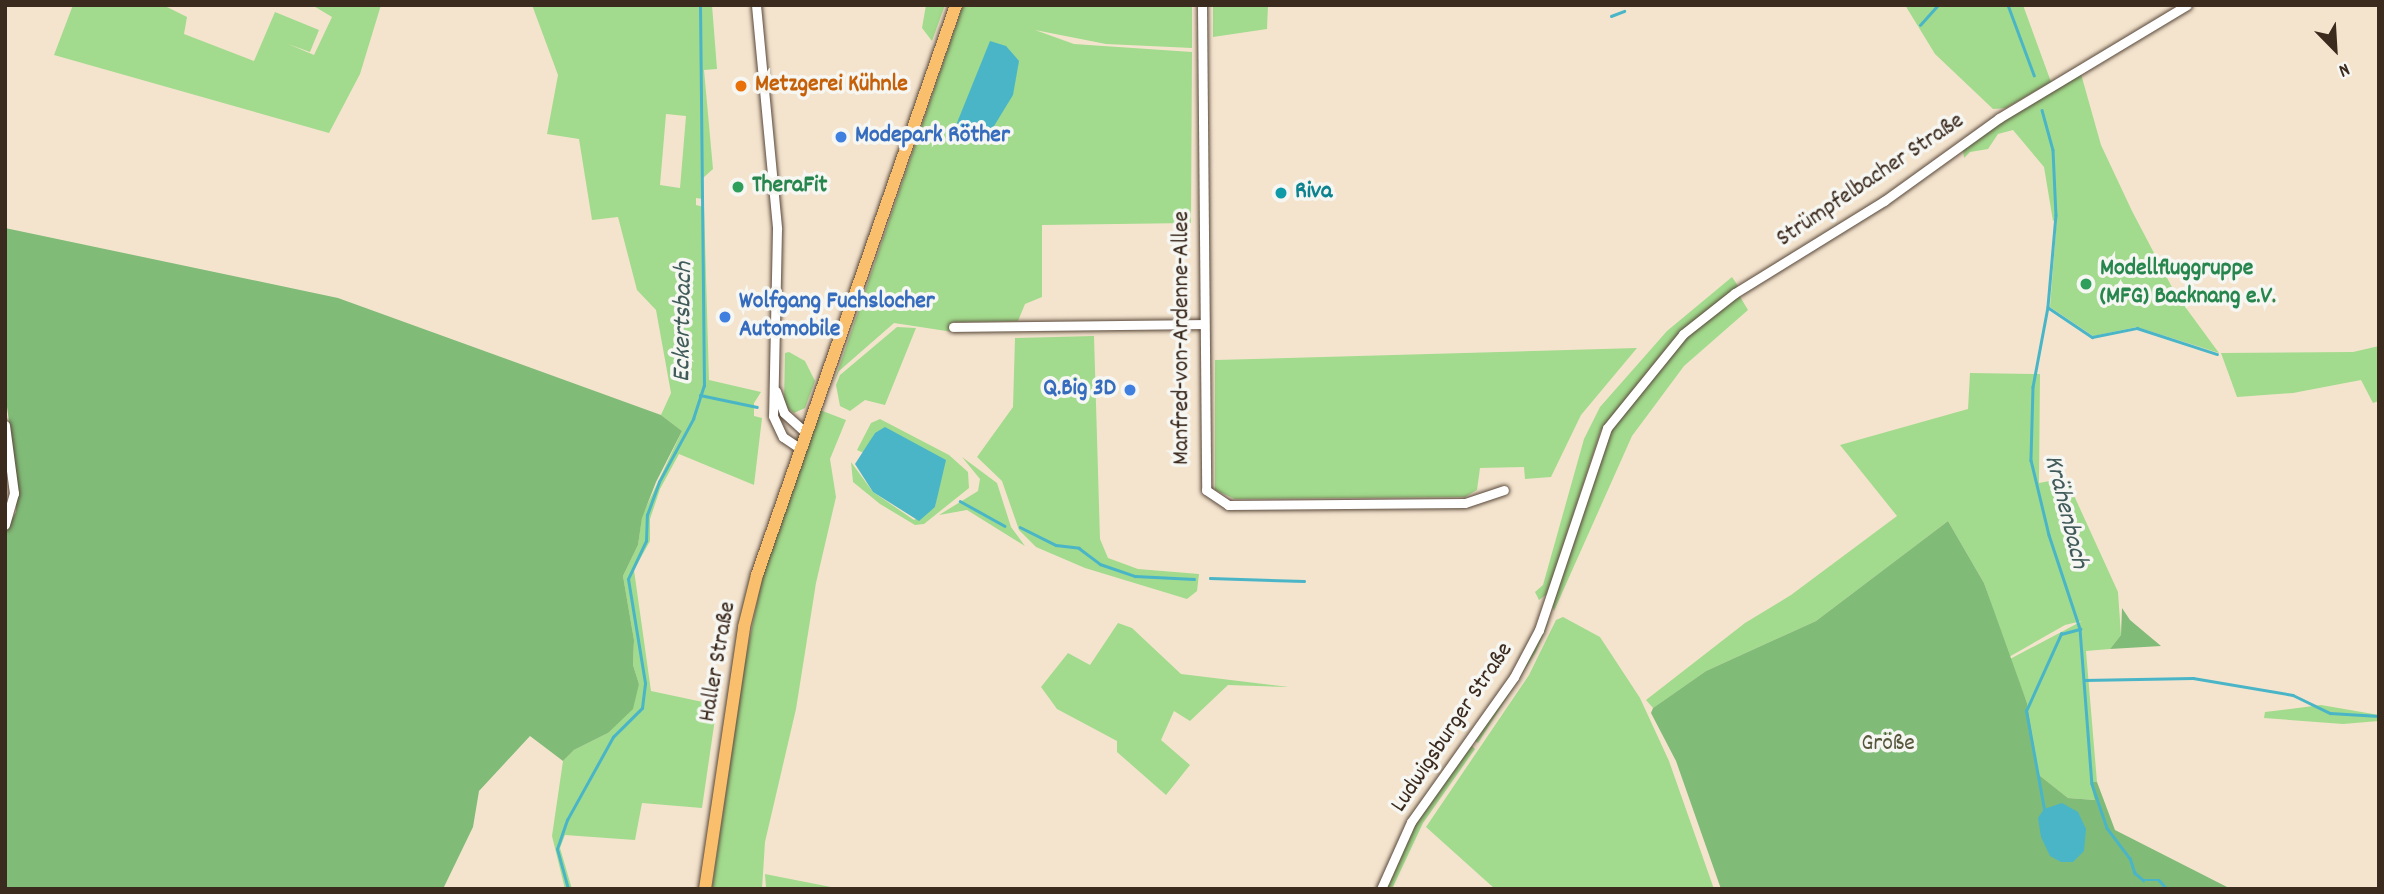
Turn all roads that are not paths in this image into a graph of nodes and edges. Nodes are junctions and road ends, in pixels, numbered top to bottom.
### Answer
1 (756, 5) edge
2 (956, 5) edge
3 (1202, 5) edge
4 (2187, 5) edge
5 (1202, 324) junction
6 (953, 327) dead end
7 (774, 383) junction
8 (5, 425) edge
9 (1607, 428) joint
10 (804, 431) junction
11 (798, 447) junction
12 (1504, 490) dead end
13 (5, 525) edge
14 (705, 889) edge
15 (1381, 889) edge

1 - 7 street
2 - 10 main road, Haller Straße
3 - 5 street, Manfred-von-Ardenne-Allee
4 - 9 street, Strümpfelbacher Straße
5 - 6 street
5 - 12 street, Manfred-von-Ardenne-Allee
7 - 10 street
7 - 11 street
8 - 13 street
9 - 15 street, Ludwigsburger Straße
10 - 11 main road, Haller Straße
11 - 14 main road, Haller Straße

